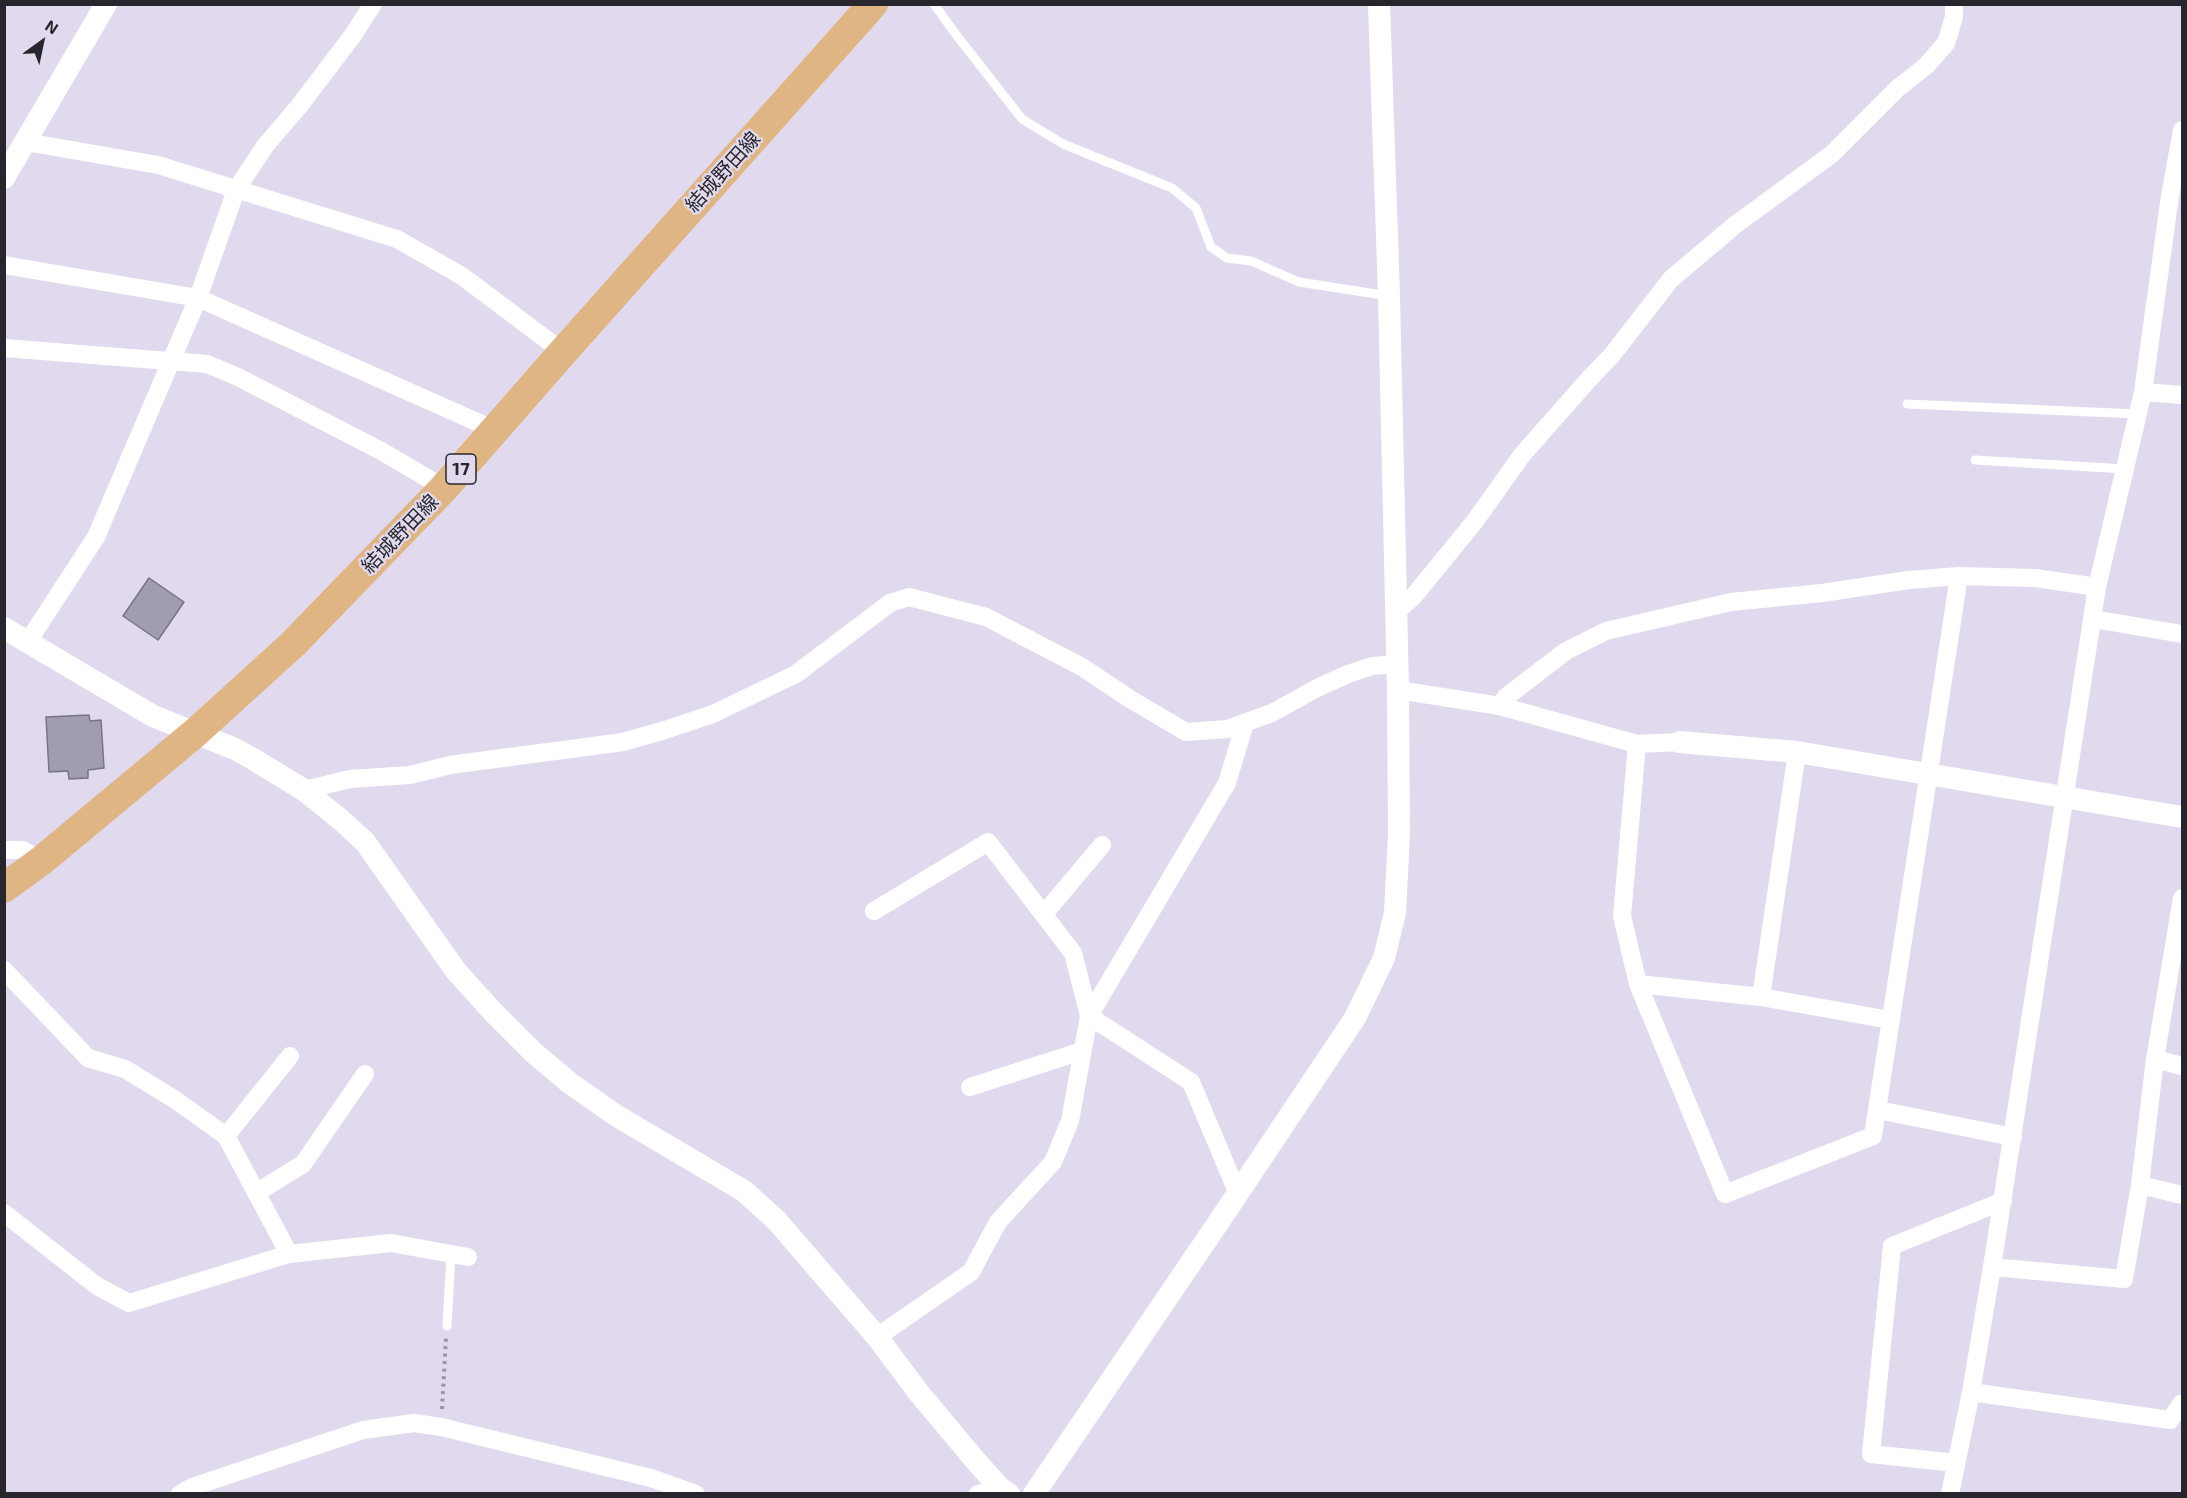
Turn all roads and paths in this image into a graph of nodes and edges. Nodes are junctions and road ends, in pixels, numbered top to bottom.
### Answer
1 (106, 4) edge
2 (372, 4) edge
3 (873, 4) edge
4 (934, 4) edge
5 (1378, 4) edge
6 (1954, 4) edge
7 (2182, 130) edge
8 (26, 141) junction
9 (4, 178) edge
10 (236, 190) junction
11 (4, 265) edge
12 (1389, 296) junction
13 (198, 297) junction
14 (4, 348) edge
15 (563, 352) junction
16 (172, 360) junction
17 (2143, 392) junction
18 (2182, 395) edge
19 (1906, 404) dead end
20 (2138, 414) junction
21 (495, 430) junction
22 (1975, 460) dead end
23 (2125, 470) junction
24 (444, 488) junction
25 (1959, 576) junction
26 (2097, 587) junction
27 (1396, 612) junction
28 (2093, 619) junction
29 (4, 628) edge
30 (2182, 634) edge
31 (29, 640) junction
32 (1397, 664) junction
33 (1398, 690) junction
34 (1500, 706) junction
35 (1245, 723) junction
36 (195, 733) junction
37 (1679, 742) joint
38 (1637, 744) junction
39 (1797, 752) junction
40 (1929, 773) junction
41 (304, 790) junction
42 (2064, 796) junction
43 (2182, 817) edge
44 (1102, 845) dead end
45 (4, 850) edge
46 (41, 861) junction
47 (4, 888) edge
48 (2182, 898) edge
49 (874, 912) dead end
50 (1044, 914) junction
51 (2179, 946) edge
52 (4, 970) edge
53 (1638, 984) junction
54 (1761, 997) junction
55 (1089, 1016) junction
56 (1890, 1020) junction
57 (1082, 1052) junction
58 (290, 1056) dead end
59 (2155, 1059) junction
60 (2182, 1066) edge
61 (365, 1074) dead end
62 (970, 1086) dead end
63 (1878, 1110) junction
64 (226, 1136) junction
65 (2013, 1137) junction
66 (2140, 1185) junction
67 (256, 1193) junction
68 (1238, 1194) junction
69 (2182, 1195) edge
70 (2003, 1201) junction
71 (4, 1213) edge
72 (289, 1254) junction
73 (460, 1255) joint
74 (1992, 1267) junction
75 (447, 1326) joint
76 (877, 1337) junction
77 (1971, 1392) junction
78 (2182, 1403) edge
79 (441, 1427) junction
80 (1956, 1463) junction
81 (996, 1492) edge
82 (180, 1494) edge
83 (696, 1494) edge
84 (1034, 1494) edge
85 (1950, 1494) edge

1 - 8 street
2 - 10 street
3 - 15 main road, 結城野田線 / 17
4 - 12 lane
5 - 12 street
6 - 27 street
7 - 17 street
8 - 9 street
8 - 10 street
10 - 13 street
10 - 15 street
11 - 13 street
12 - 27 street
13 - 16 street
13 - 21 street
14 - 16 street
15 - 21 main road, 結城野田線 / 17
16 - 24 street
16 - 31 street
17 - 18 street
17 - 20 street
19 - 20 lane
20 - 23 street
21 - 24 main road, 結城野田線 / 17
22 - 23 lane
23 - 26 street
24 - 36 main road, 結城野田線 / 17
25 - 26 street
25 - 34 street
25 - 40 street
26 - 28 street
27 - 32 street
28 - 30 street
28 - 42 street
29 - 31 street
31 - 36 street
32 - 33 street
32 - 35 street
33 - 34 street
33 - 68 street
34 - 38 street
35 - 41 street
35 - 55 street
36 - 41 street
36 - 46 main road, 結城野田線 / 17
37 - 38 street
37 - 39 street
38 - 53 street
39 - 40 street
39 - 54 street
40 - 42 street
40 - 56 street
41 - 76 street
42 - 43 street
42 - 65 street
44 - 50 street
45 - 46 street
46 - 47 main road, 結城野田線 / 17
48 - 51 street
49 - 50 street
50 - 55 street
51 - 59 street
52 - 64 street
53 - 54 street
53 - 63 street
54 - 56 street
55 - 57 street
55 - 68 street
56 - 63 street
57 - 62 street
57 - 76 street
58 - 64 street
59 - 60 street
59 - 66 street
61 - 67 street
63 - 65 street
64 - 67 street
65 - 70 street
66 - 69 street
66 - 74 street
67 - 72 street
68 - 84 street
70 - 74 street
70 - 80 street
71 - 72 street
72 - 73 street
73 - 75 lane
74 - 77 street
75 - 79 path
76 - 81 street
77 - 78 street
77 - 80 street
79 - 82 street
79 - 83 street
80 - 85 street

